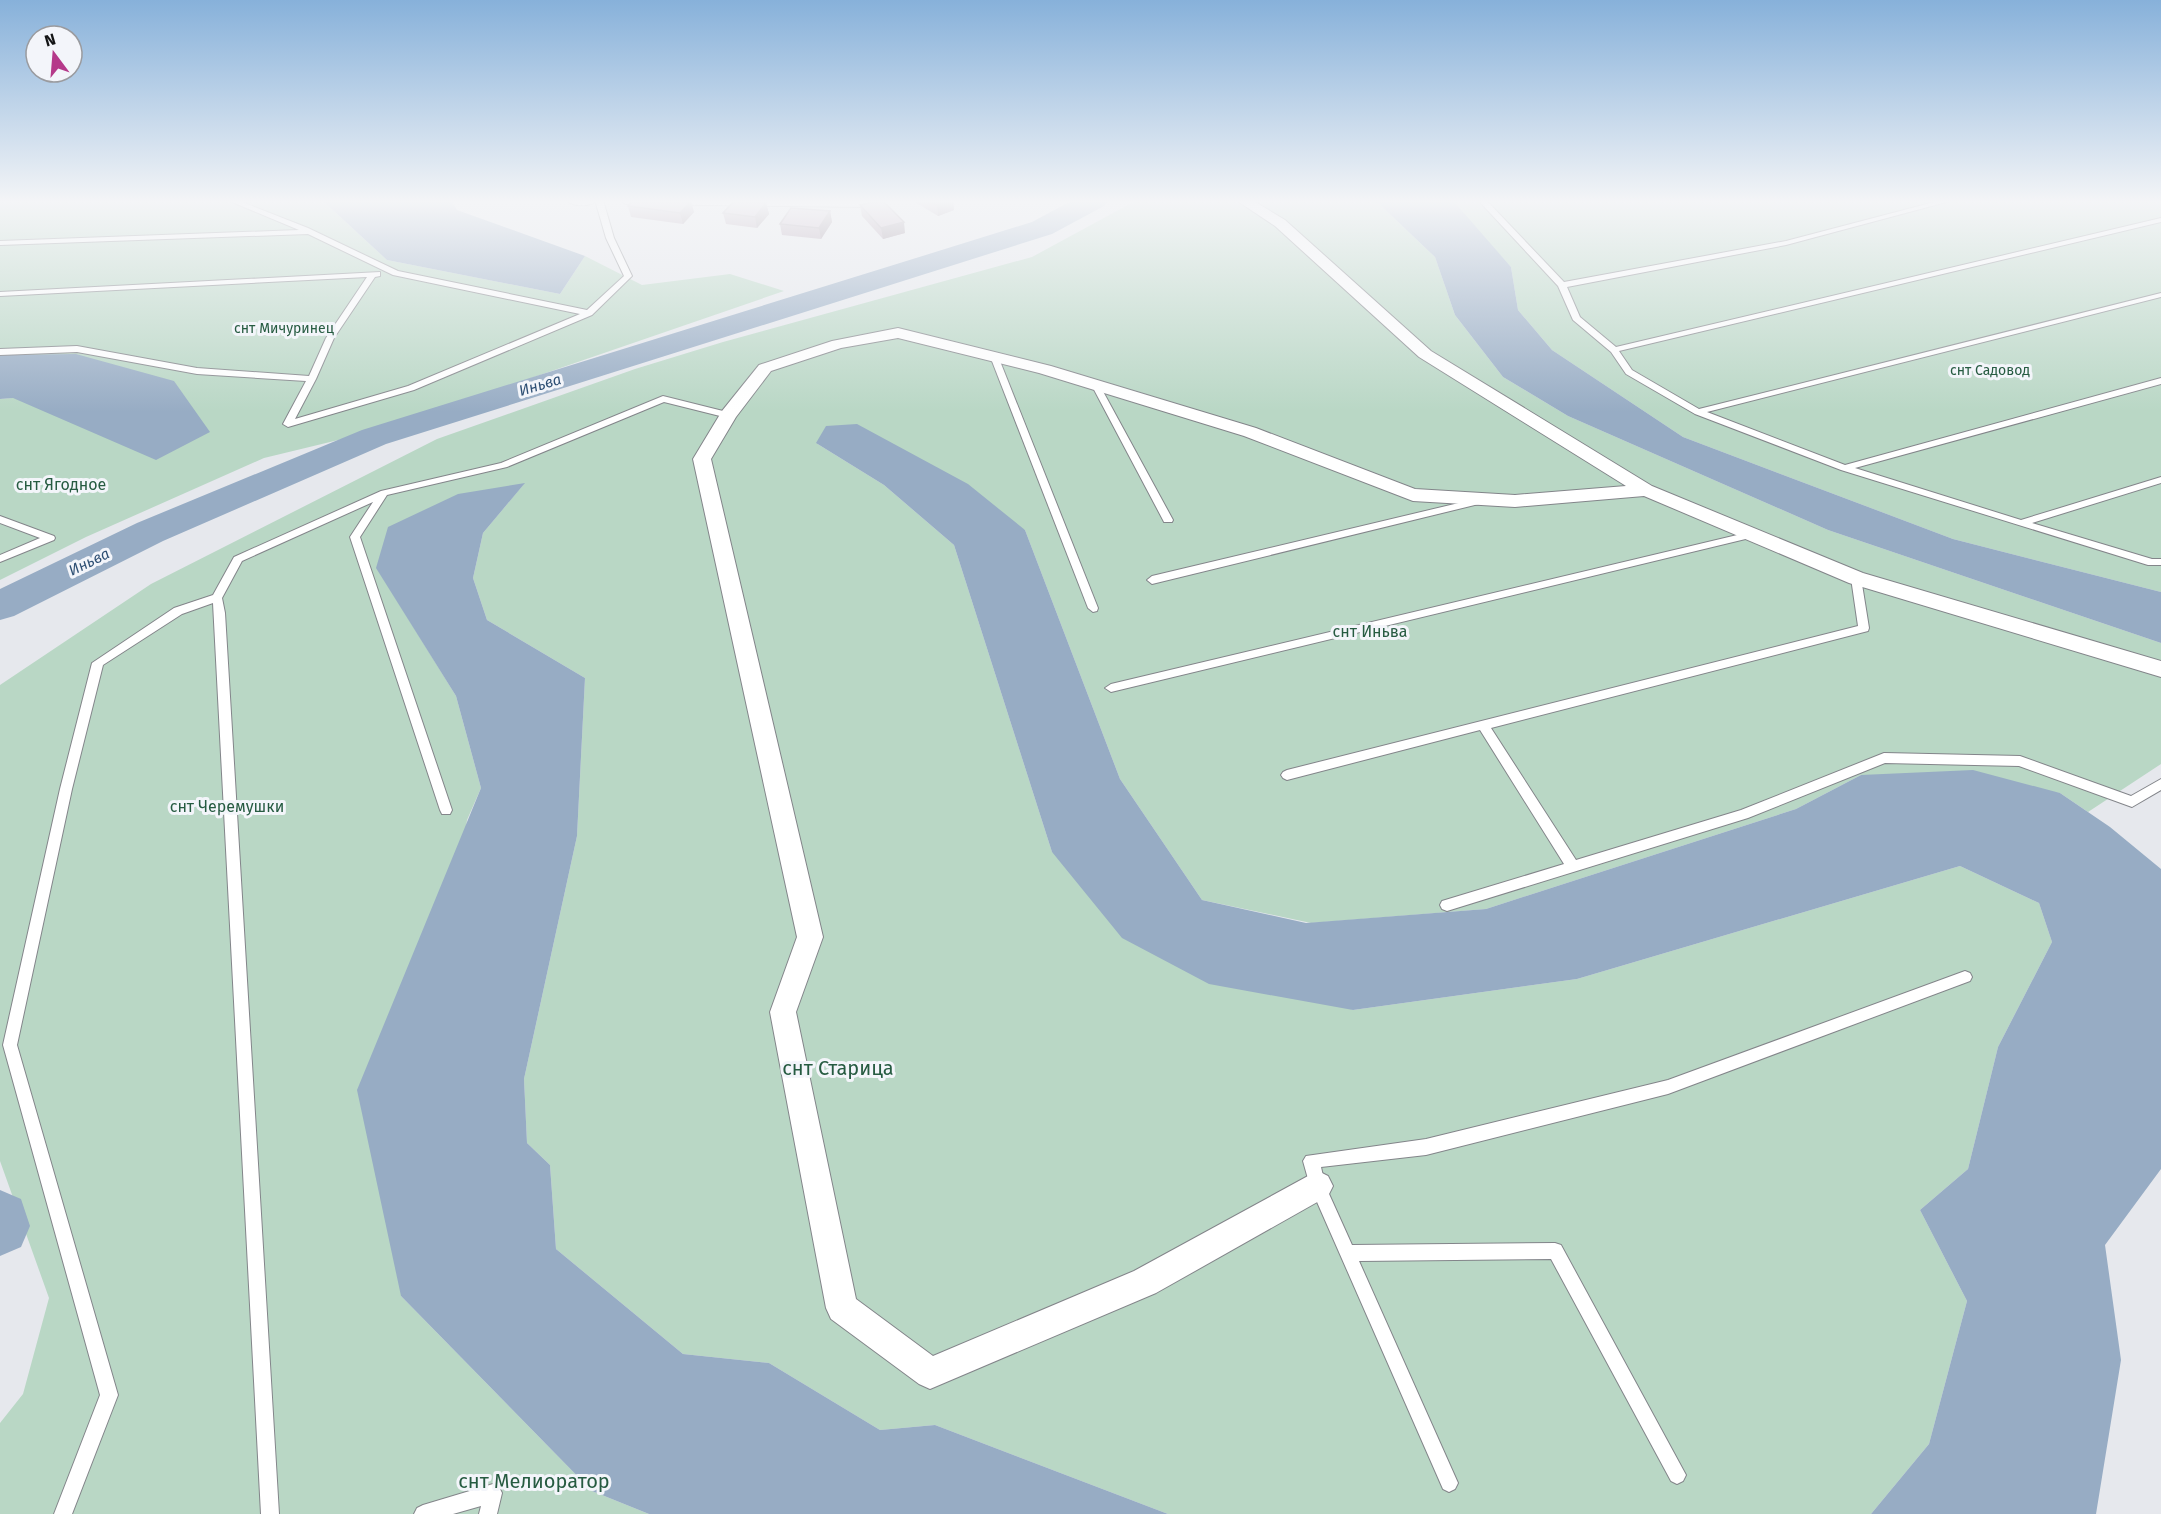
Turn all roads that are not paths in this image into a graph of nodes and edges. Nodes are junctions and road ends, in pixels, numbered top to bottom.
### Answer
1 (391, 271) edge
2 (625, 271) edge
3 (1333, 271) edge
4 (1548, 271) edge
5 (1639, 271) edge
6 (1948, 271) edge
7 (396, 273) junction
8 (372, 275) junction
9 (1562, 285) junction
10 (0, 294) edge
11 (2161, 295) edge
12 (589, 312) junction
13 (1614, 350) junction
14 (0, 352) edge
15 (994, 356) junction
16 (312, 379) junction
17 (2161, 381) edge
18 (1095, 384) junction
19 (1698, 412) junction
20 (728, 416) junction
21 (1844, 468) junction
22 (2161, 480) edge
23 (1646, 490) junction
24 (384, 493) junction
25 (1489, 499) junction
26 (0, 519) edge
27 (1168, 520) dead end
28 (2021, 524) junction
29 (1754, 534) junction
30 (0, 559) edge
31 (2161, 562) edge
32 (1856, 578) junction
33 (1152, 580) dead end
34 (218, 598) junction
35 (1093, 608) dead end
36 (2161, 669) edge
37 (1111, 688) dead end
38 (1483, 725) junction
39 (1287, 775) dead end
40 (2161, 784) edge
41 (446, 810) dead end
42 (1573, 867) junction
43 (1447, 904) dead end
44 (1965, 977) dead end
45 (1318, 1186) junction
46 (1347, 1253) junction
47 (1677, 1475) dead end
48 (1449, 1484) dead end
49 (63, 1514) edge
50 (270, 1514) edge
51 (423, 1514) edge
52 (488, 1514) edge

1 - 7 lane
2 - 12 lane
3 - 23 street
4 - 9 lane
5 - 9 lane
6 - 13 lane
7 - 8 lane
7 - 12 lane
8 - 10 lane
8 - 16 lane
9 - 13 lane
11 - 19 lane
12 - 16 lane
13 - 19 lane
14 - 16 lane
15 - 18 street
15 - 20 street
15 - 35 lane
17 - 21 lane
18 - 25 street
18 - 27 lane
19 - 21 lane
20 - 24 lane
20 - 45 street
21 - 28 lane
22 - 28 lane
23 - 25 street
23 - 29 street
24 - 34 lane
24 - 41 lane
25 - 33 lane
26 - 30 lane
28 - 31 lane
29 - 32 street
29 - 37 lane
32 - 36 street
32 - 38 lane
34 - 49 lane
34 - 50 lane
38 - 39 lane
38 - 42 lane
40 - 42 lane
42 - 43 lane
44 - 45 lane
45 - 46 lane
46 - 47 lane
46 - 48 lane
51 - 52 lane

